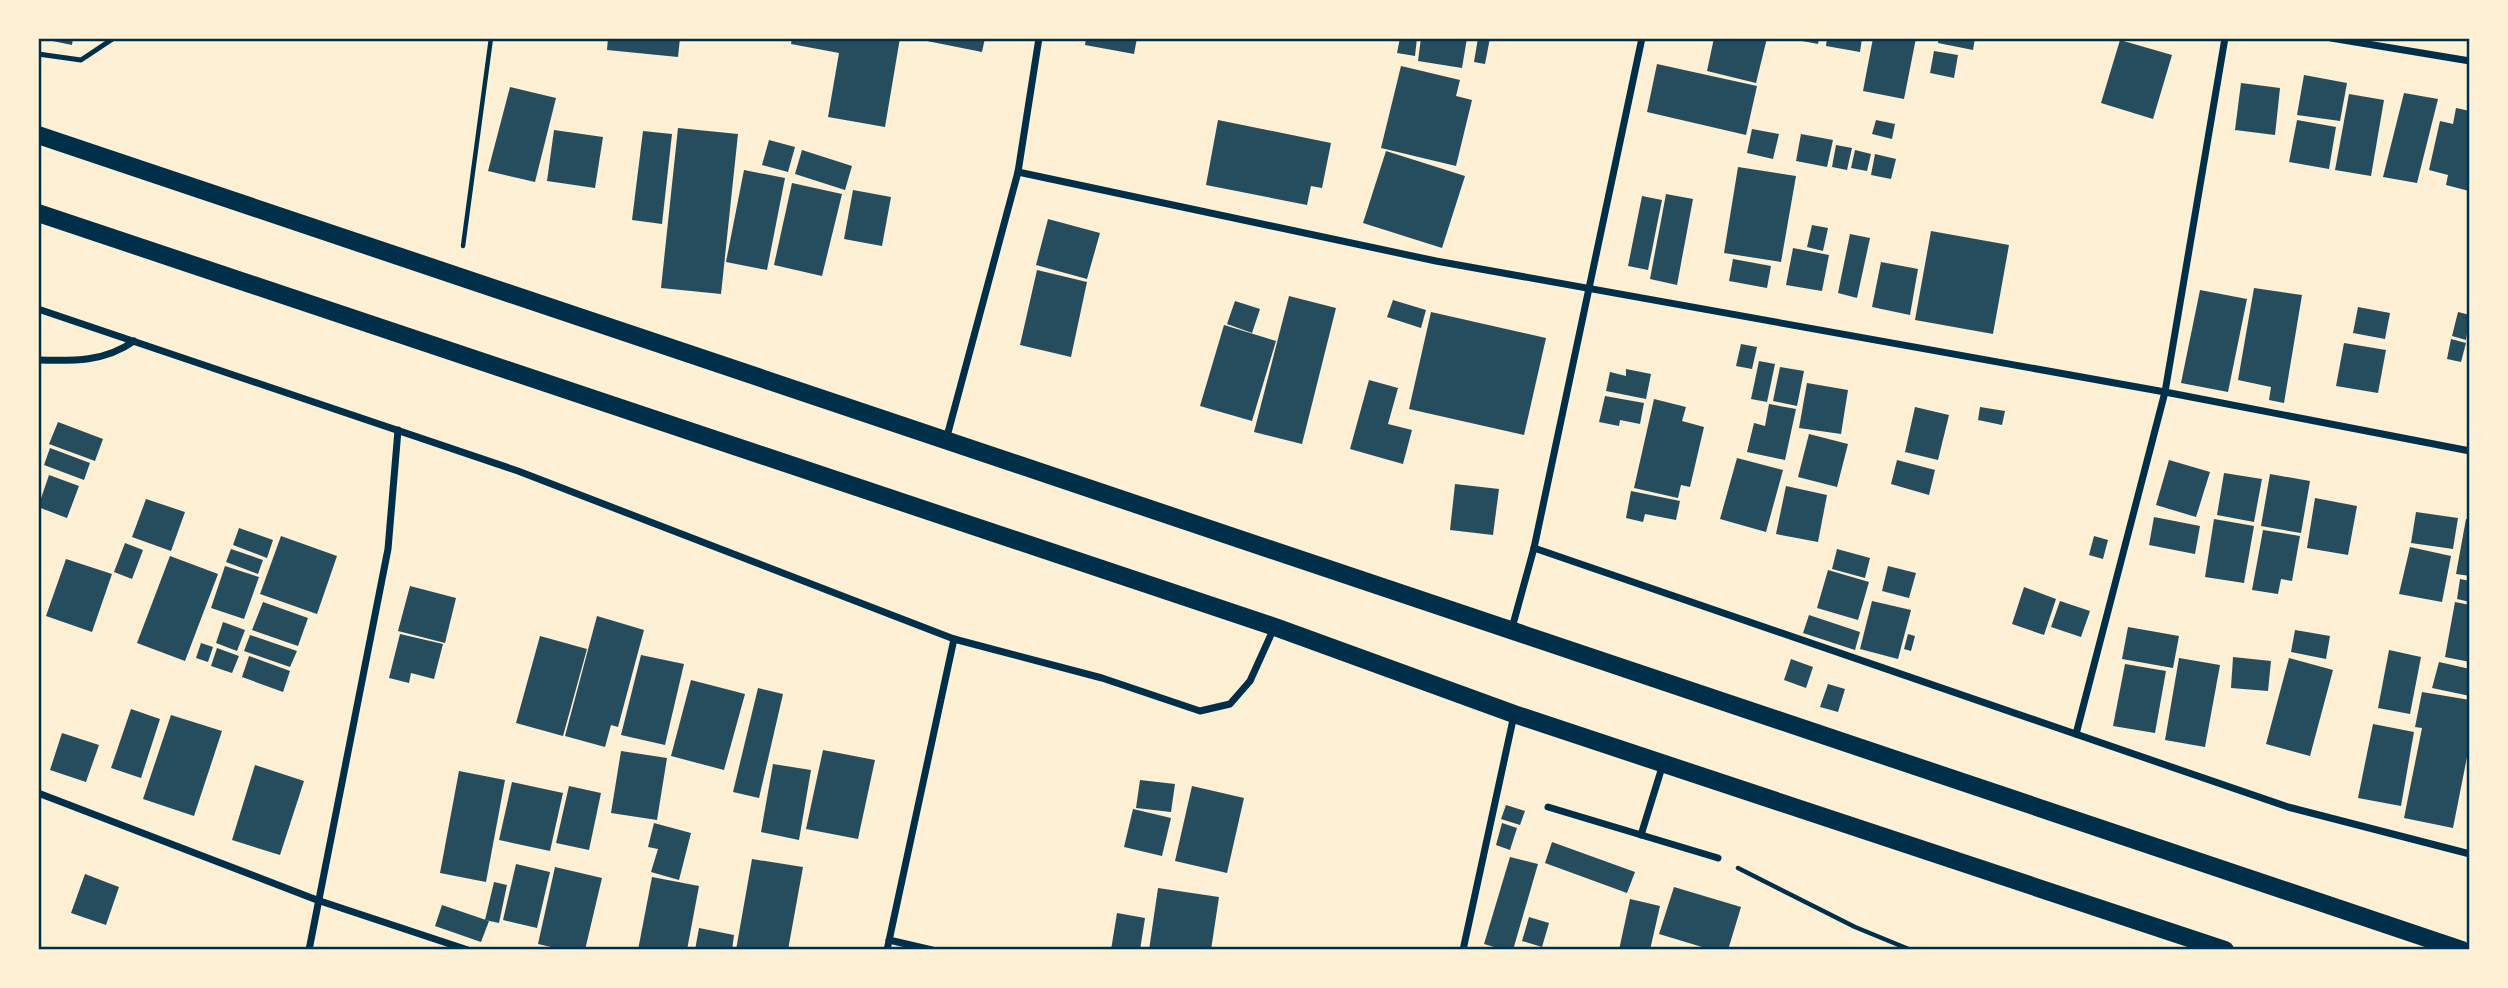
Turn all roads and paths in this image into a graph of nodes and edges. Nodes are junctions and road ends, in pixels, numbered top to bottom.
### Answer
1 (114, 38) edge
2 (491, 38) edge
3 (1039, 38) edge
4 (1642, 38) edge
5 (2225, 38) edge
6 (2331, 38) edge
7 (38, 54) edge
8 (2469, 61) edge
9 (38, 135) edge
10 (1018, 172) junction
11 (38, 213) edge
12 (458, 276) junction
13 (1591, 288) junction
14 (38, 309) edge
15 (134, 341) junction
16 (38, 360) edge
17 (2165, 392) junction
18 (398, 430) junction
19 (946, 441) junction
20 (2469, 451) edge
21 (1534, 548) junction
22 (1275, 627) junction
23 (1512, 628) junction
24 (954, 639) junction
25 (1514, 714) junction
26 (2076, 734) junction
27 (1663, 763) junction
28 (38, 793) edge
29 (1548, 807) dead end
30 (1641, 835) junction
31 (2469, 853) edge
32 (1718, 858) joint
33 (317, 900) junction
34 (889, 940) junction
35 (309, 950) edge
36 (468, 950) edge
37 (887, 950) edge
38 (932, 950) edge
39 (1463, 950) edge
40 (1911, 950) edge
41 (2225, 950) edge
42 (2462, 950) edge

1 - 7 lane
2 - 12 path
3 - 10 street
4 - 13 street
5 - 17 street
6 - 8 street
9 - 12 main road
10 - 13 street
10 - 19 street
11 - 22 main road
12 - 19 main road
13 - 17 street
13 - 21 street
14 - 15 street
15 - 16 street
15 - 18 street
17 - 20 street
17 - 26 street
18 - 24 street
18 - 33 street
19 - 23 main road
21 - 23 street
21 - 26 street
22 - 24 street
22 - 25 main road
23 - 42 main road
24 - 34 street
25 - 27 main road
25 - 39 street
26 - 31 street
27 - 30 street
27 - 41 main road
28 - 33 street
29 - 30 street
30 - 32 street
32 - 40 path
33 - 35 street
33 - 36 street
34 - 37 street
34 - 38 street

